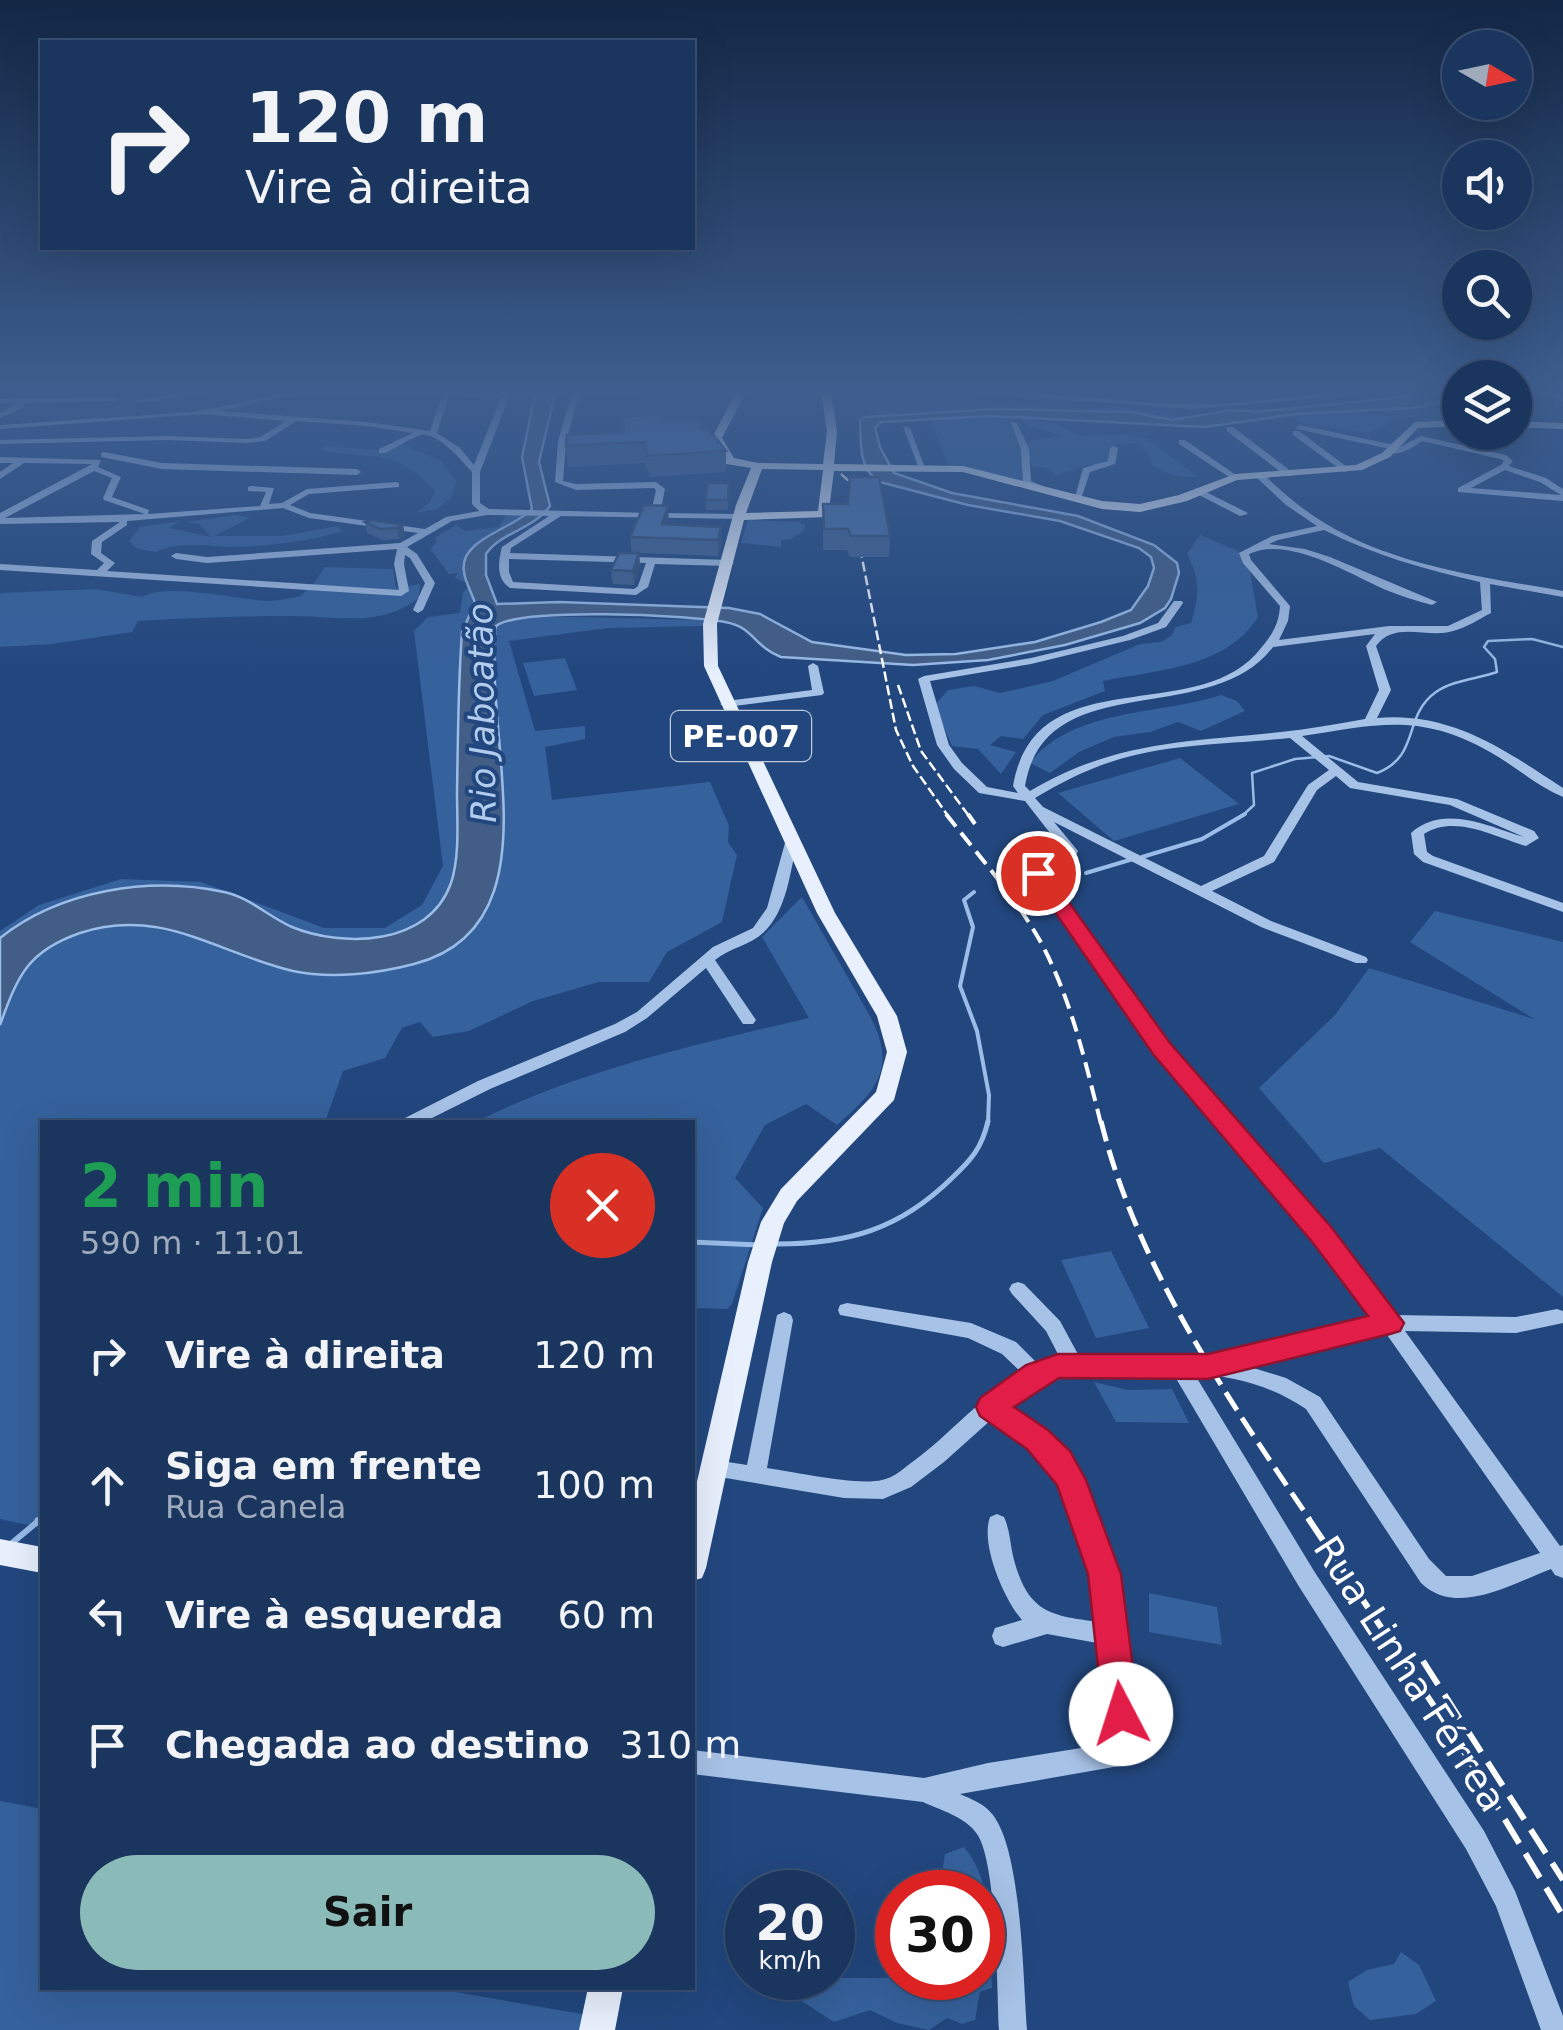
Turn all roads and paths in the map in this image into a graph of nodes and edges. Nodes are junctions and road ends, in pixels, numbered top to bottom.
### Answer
1 (55, 487) edge
2 (113, 487) edge
3 (253, 487) edge
4 (374, 487) edge
5 (476, 487) edge
6 (579, 487) edge
7 (614, 487) edge
8 (658, 487) edge
9 (744, 487) edge
10 (748, 487) edge
11 (828, 487) edge
12 (1034, 487) edge
13 (1037, 487) edge
14 (1081, 487) edge
15 (1209, 487) edge
16 (1273, 487) edge
17 (1467, 487) edge
18 (1042, 489) junction
19 (746, 490) junction
20 (1198, 491) junction
21 (1563, 496) edge
22 (1077, 499) junction
23 (476, 504) junction
24 (280, 506) junction
25 (263, 508) junction
26 (487, 512) junction
27 (555, 513) junction
28 (154, 514) junction
29 (1243, 514) dead end
30 (461, 515) junction
31 (655, 516) junction
32 (739, 517) junction
33 (132, 518) junction
34 (0, 519) edge
35 (1323, 528) junction
36 (423, 531) junction
37 (402, 548) junction
38 (1250, 548) junction
39 (176, 556) dead end
40 (506, 556) junction
41 (652, 562) junction
42 (728, 563) junction
43 (0, 567) edge
44 (98, 575) junction
45 (1485, 580) junction
46 (1563, 594) edge
47 (1178, 602) dead end
48 (1432, 602) dead end
49 (418, 610) dead end
50 (1390, 630) junction
51 (1273, 644) junction
52 (812, 666) dead end
53 (726, 704) junction
54 (1369, 722) junction
55 (1292, 734) junction
56 (1325, 761) junction
57 (1563, 792) edge
58 (1031, 802) junction
59 (792, 843) junction
60 (1202, 891) junction
61 (1563, 908) edge
62 (707, 958) junction
63 (1360, 960) dead end
64 (748, 1020) dead end
65 (415, 1120) edge
66 (1018, 1289) dead end
67 (847, 1310) dead end
68 (1558, 1317) dead end
69 (784, 1320) dead end
70 (1390, 1323) junction
71 (1074, 1364) junction
72 (1208, 1366) junction
73 (1180, 1369) junction
74 (1036, 1374) junction
75 (990, 1407) junction
76 (715, 1470) junction
77 (755, 1476) junction
78 (997, 1524) dead end
79 (0, 1552) edge
80 (695, 1555) edge
81 (40, 1560) edge
82 (1560, 1560) edge
83 (1046, 1624) junction
84 (1114, 1635) junction
85 (1003, 1636) dead end
86 (695, 1762) edge
87 (924, 1790) junction
88 (606, 1990) edge
89 (598, 2030) edge
90 (1013, 2030) edge
91 (1555, 2030) edge

1 - 34 street
2 - 28 street
3 - 25 street
4 - 24 street
5 - 23 street
6 - 7 street
8 - 31 street
9 - 19 main road
10 - 19 main road
11 - 32 main road
12 - 18 main road
13 - 18 street
14 - 22 street
15 - 20 main road
16 - 35 street
17 - 21 street
18 - 22 main road
19 - 32 main road
20 - 22 main road
20 - 29 street
23 - 26 street
23 - 30 street
24 - 25 street
24 - 36 street
25 - 28 street
26 - 27 street
26 - 30 street
27 - 31 street
27 - 40 street
28 - 33 street
30 - 36 street
31 - 32 street
32 - 42 main road, PE-007
33 - 34 street
33 - 44 street
35 - 38 street
35 - 45 street
36 - 37 street
37 - 39 street
37 - 44 street
37 - 49 street
38 - 48 street
38 - 51 street
40 - 41 street
40 - 41 street
41 - 42 street
42 - 53 main road, PE-007
43 - 44 street
45 - 46 street
45 - 50 street
47 - 58 street
50 - 51 street
50 - 54 street
51 - 58 street
52 - 53 street
53 - 59 main road, PE-007
54 - 55 street
54 - 57 street
55 - 56 street
55 - 58 street
56 - 60 street
56 - 61 street
58 - 60 street
58 - 70 street
59 - 62 street
59 - 76 main road, PE-007
60 - 63 street
62 - 64 street
62 - 65 street
66 - 71 street
67 - 74 street
68 - 70 street
69 - 77 street
70 - 72 street
70 - 82 street
71 - 73 street
71 - 74 street
72 - 73 street
72 - 82 street
73 - 91 street, Rua Linha Férrea
74 - 75 street
75 - 77 street
75 - 84 street
76 - 77 street
76 - 80 main road, PE-007
78 - 83 street
79 - 81 main road
83 - 84 street
83 - 85 street
84 - 87 street
86 - 87 street
87 - 90 street
88 - 89 main road

